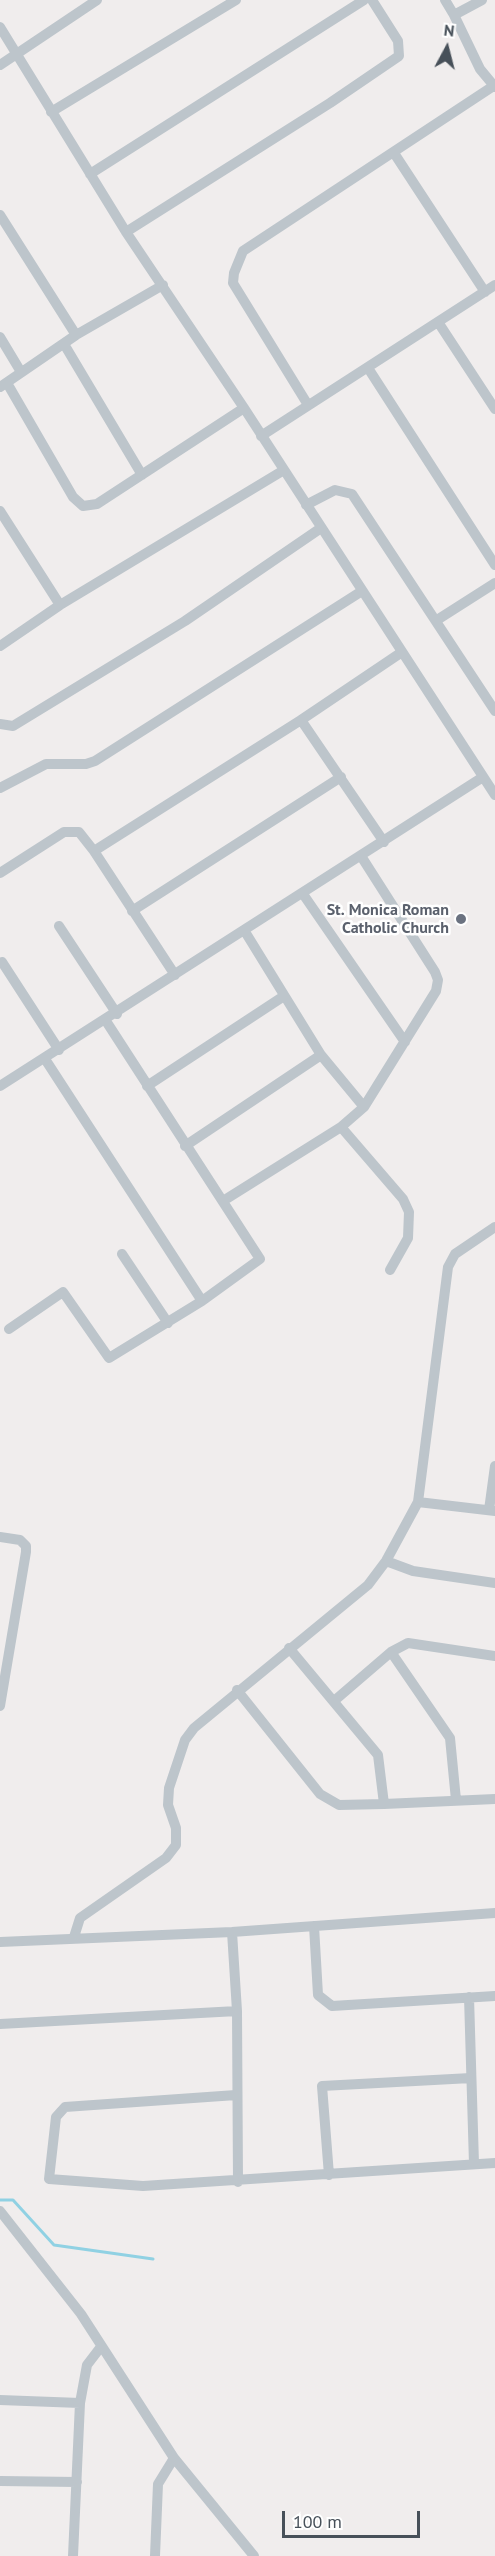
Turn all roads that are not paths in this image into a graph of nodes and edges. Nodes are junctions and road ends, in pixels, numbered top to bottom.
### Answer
1 (97, 0) edge
2 (236, 0) edge
3 (364, 0) edge
4 (372, 0) edge
5 (445, 0) edge
6 (482, 0) edge
7 (454, 15) junction
8 (0, 27) edge
9 (18, 55) junction
10 (0, 65) edge
11 (495, 86) edge
12 (51, 111) junction
13 (394, 153) junction
14 (90, 174) junction
15 (0, 215) edge
16 (126, 232) junction
17 (163, 285) junction
18 (495, 285) edge
19 (485, 292) junction
20 (438, 322) junction
21 (76, 335) junction
22 (0, 337) edge
23 (64, 344) junction
24 (368, 368) junction
25 (21, 372) junction
26 (3, 385) edge
27 (308, 405) junction
28 (244, 408) junction
29 (495, 409) edge
30 (261, 436) junction
31 (284, 470) junction
32 (142, 475) junction
33 (306, 505) junction
34 (0, 511) edge
35 (321, 528) junction
36 (495, 565) edge
37 (495, 583) edge
38 (362, 591) junction
39 (60, 606) junction
40 (437, 621) junction
41 (0, 646) edge
42 (402, 652) junction
43 (495, 711) edge
44 (301, 720) junction
45 (0, 724) edge
46 (341, 777) junction
47 (483, 777) junction
48 (0, 788) edge
49 (495, 795) edge
50 (384, 842) junction
51 (94, 851) junction
52 (361, 856) junction
53 (0, 873) edge
54 (303, 894) junction
55 (132, 911) junction
56 (60, 926) dead end
57 (244, 930) junction
58 (2, 962) dead end
59 (175, 975) junction
60 (284, 996) junction
61 (117, 1014) junction
62 (106, 1021) junction
63 (405, 1042) junction
64 (59, 1050) junction
65 (321, 1055) junction
66 (45, 1059) junction
67 (0, 1085) edge
68 (147, 1086) junction
69 (364, 1107) junction
70 (341, 1127) junction
71 (185, 1146) junction
72 (223, 1201) junction
73 (495, 1227) edge
74 (122, 1254) dead end
75 (390, 1270) dead end
76 (202, 1301) junction
77 (168, 1323) junction
78 (9, 1329) dead end
79 (495, 1466) edge
80 (418, 1502) junction
81 (492, 1511) edge
82 (0, 1537) edge
83 (386, 1561) junction
84 (495, 1583) edge
85 (289, 1648) junction
86 (391, 1652) junction
87 (495, 1656) edge
88 (237, 1690) junction
89 (334, 1701) junction
90 (0, 1706) edge
91 (495, 1799) edge
92 (456, 1800) junction
93 (384, 1804) junction
94 (495, 1913) edge
95 (315, 1926) junction
96 (232, 1932) junction
97 (74, 1937) junction
98 (0, 1942) edge
99 (495, 1996) edge
100 (469, 1997) junction
101 (237, 2011) junction
102 (0, 2024) edge
103 (471, 2078) junction
104 (236, 2095) junction
105 (495, 2163) edge
106 (474, 2164) junction
107 (329, 2175) junction
108 (238, 2182) junction
109 (0, 2211) edge
110 (100, 2348) junction
111 (0, 2400) edge
112 (80, 2403) junction
113 (174, 2458) junction
114 (0, 2481) edge
115 (77, 2482) junction
116 (73, 2556) edge
117 (155, 2556) edge
118 (254, 2556) edge

1 - 9 street
2 - 12 street
3 - 14 street
4 - 16 street
5 - 7 street
6 - 7 street
7 - 11 street
8 - 9 street
9 - 10 street
9 - 12 street
11 - 13 street
12 - 14 street
13 - 19 street
13 - 27 street
14 - 16 street
15 - 21 street
16 - 17 street
17 - 21 street
17 - 28 street
18 - 19 street
19 - 20 street
20 - 24 street
20 - 29 street
21 - 23 street
22 - 25 street
23 - 25 street
23 - 32 street
24 - 27 street
24 - 36 street
25 - 26 street
26 - 32 street
27 - 30 street
28 - 30 street
28 - 32 street
30 - 31 street
31 - 33 street
31 - 39 street
33 - 35 street
33 - 40 street
34 - 39 street
35 - 38 street
35 - 45 street
37 - 40 street
38 - 42 street
38 - 48 street
39 - 41 street
40 - 43 street
42 - 44 street
42 - 47 street
44 - 46 street
44 - 51 street
46 - 50 street
46 - 55 street
47 - 49 street
47 - 50 street
50 - 52 street
51 - 53 street
51 - 55 street
52 - 54 street
52 - 63 street
54 - 57 street
54 - 63 street
55 - 59 street
56 - 61 street
57 - 59 street
57 - 60 street
58 - 64 street
59 - 61 street
60 - 65 street
60 - 68 street
61 - 62 street
62 - 64 street
62 - 68 street
63 - 69 street
64 - 66 street
65 - 69 street
65 - 71 street
66 - 67 street
66 - 76 street
68 - 71 street
69 - 70 street
70 - 72 street
70 - 75 street
71 - 72 street
72 - 76 street
73 - 80 street
74 - 77 street
76 - 77 street
77 - 78 street
79 - 81 street
80 - 81 street
80 - 83 street
82 - 90 street
83 - 84 street
83 - 85 street
85 - 88 street
85 - 89 street
86 - 87 street
86 - 89 street
86 - 92 street
88 - 93 street
88 - 97 street
89 - 93 street
91 - 92 street
92 - 93 street
94 - 95 street
95 - 96 street
95 - 100 street
96 - 97 street
96 - 101 street
97 - 98 street
99 - 100 street
100 - 103 street
101 - 102 street
101 - 104 street
103 - 106 street
103 - 107 street
104 - 108 street
104 - 108 street
105 - 106 street
106 - 107 street
107 - 108 street
109 - 110 street
110 - 112 street
110 - 113 street
111 - 112 street
112 - 115 street
113 - 117 street
113 - 118 street
114 - 115 street
115 - 116 street

